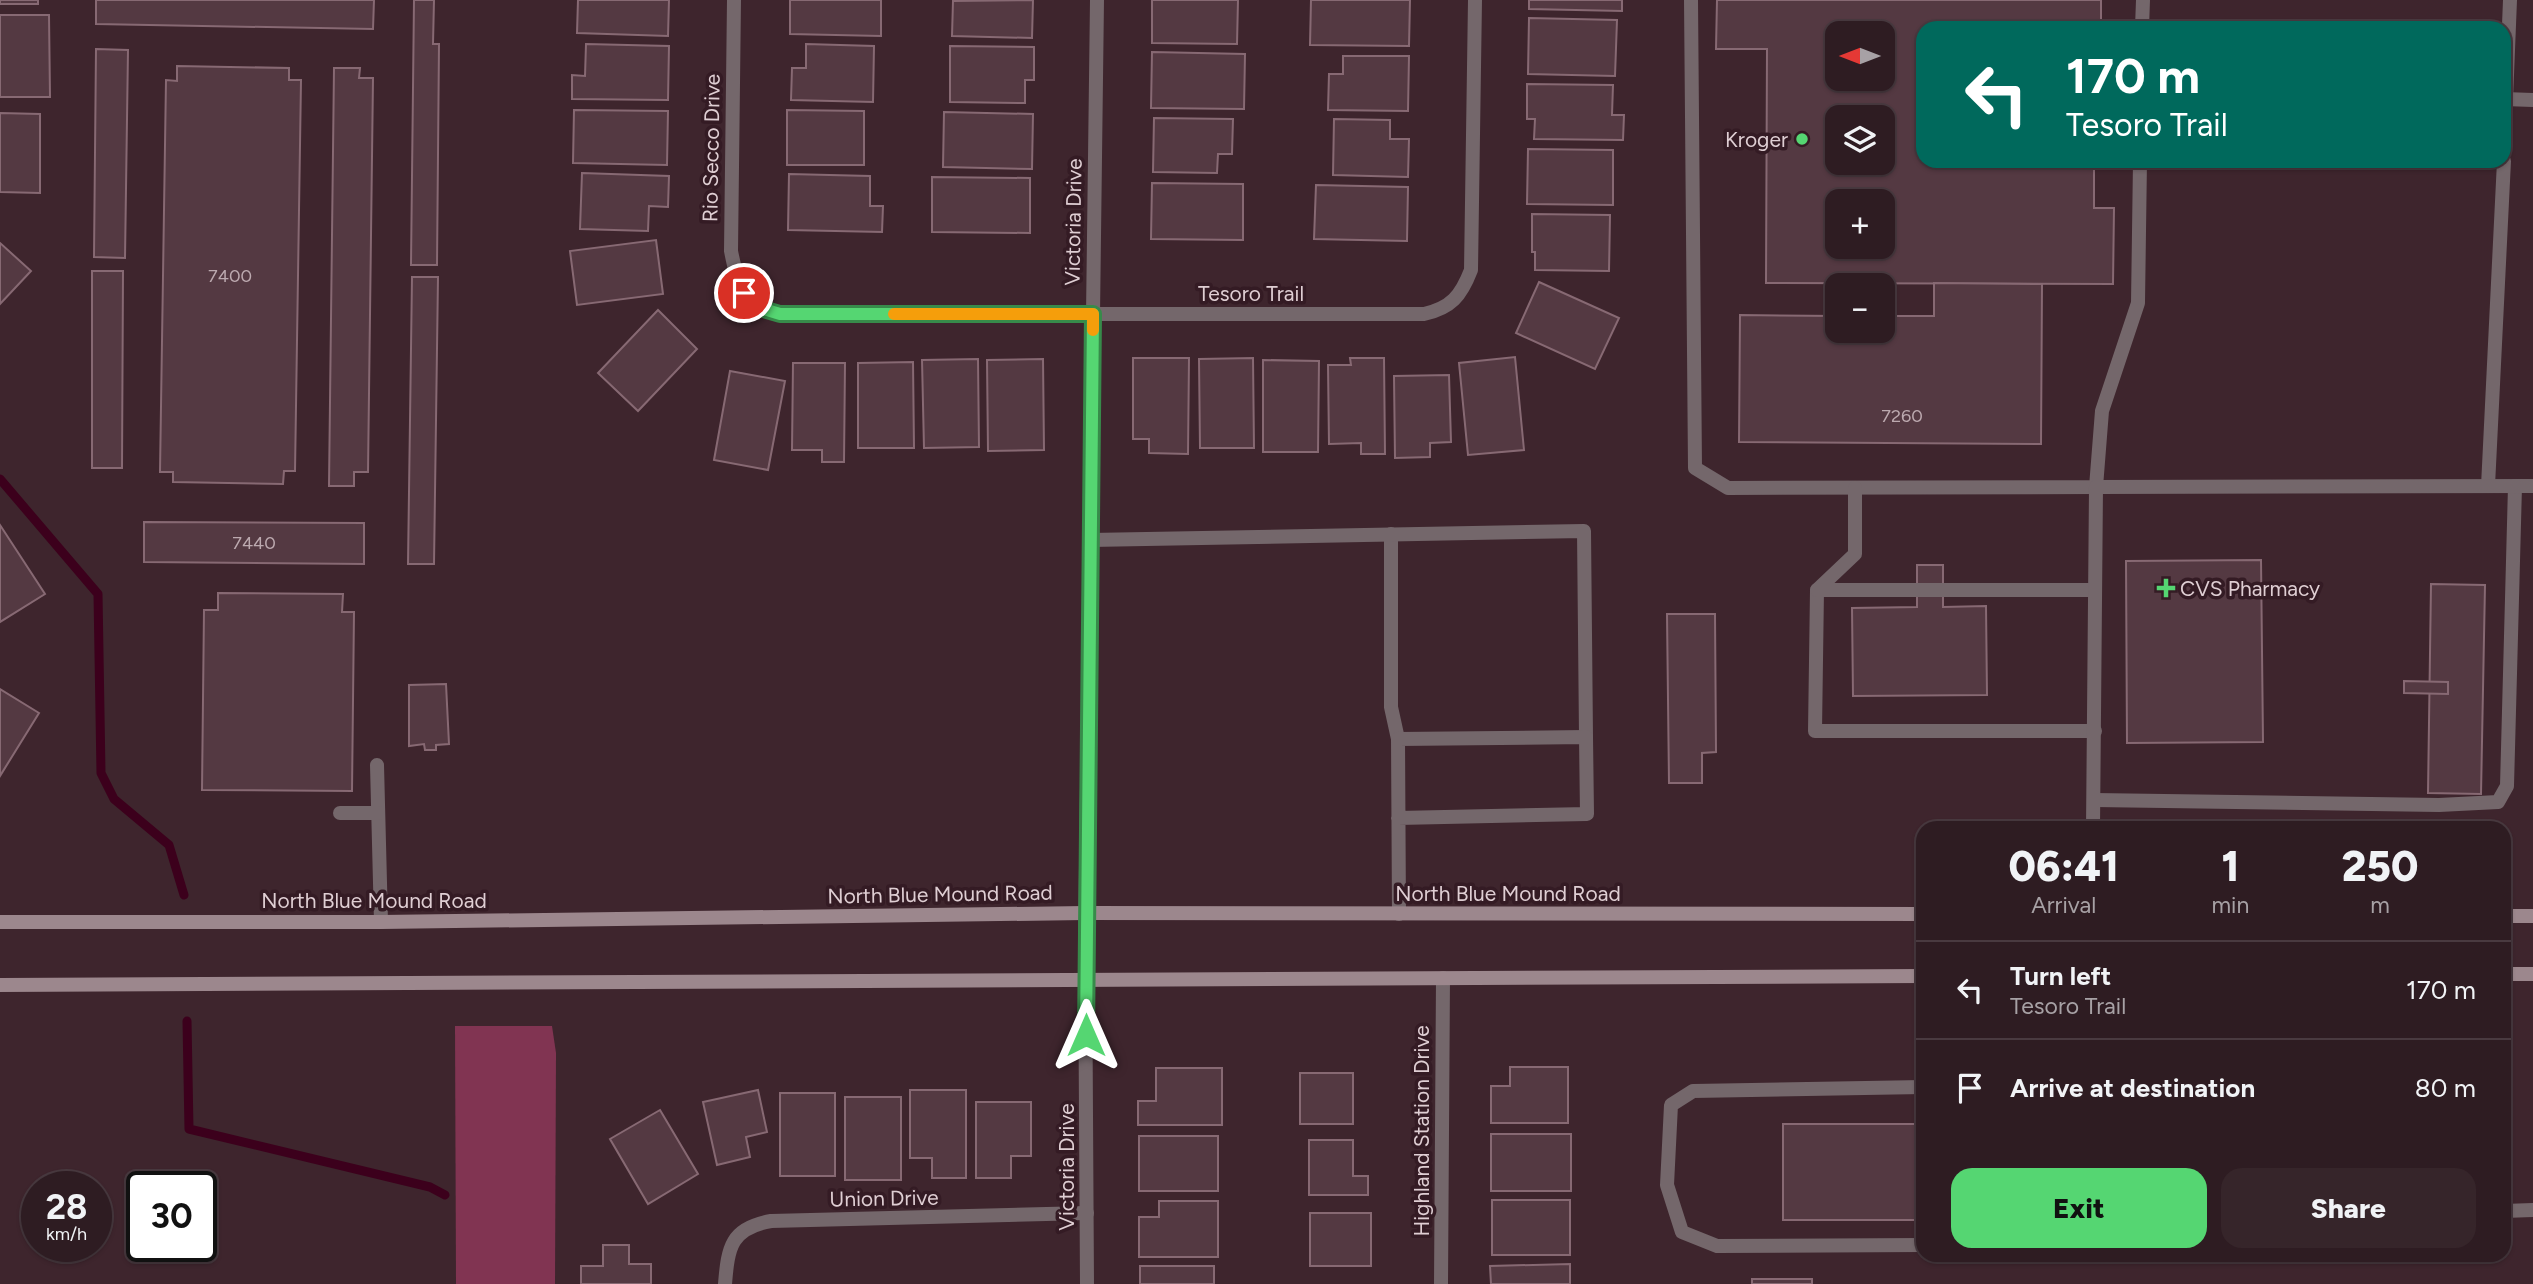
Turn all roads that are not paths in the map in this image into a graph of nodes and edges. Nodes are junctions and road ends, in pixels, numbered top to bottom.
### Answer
1 (734, 0) edge
2 (1097, 0) edge
3 (1475, 0) edge
4 (1691, 0) edge
5 (2143, 0) edge
6 (2510, 0) edge
7 (2142, 21) edge
8 (2509, 21) edge
9 (2511, 99) edge
10 (2533, 100) edge
11 (2140, 168) edge
12 (2504, 168) edge
13 (744, 293) joint
14 (1093, 314) junction
15 (2488, 486) junction
16 (2515, 486) junction
17 (2533, 486) edge
18 (2096, 487) junction
19 (1855, 488) junction
20 (1391, 534) junction
21 (1090, 540) junction
22 (1817, 590) junction
23 (2095, 590) junction
24 (2095, 731) junction
25 (1586, 737) junction
26 (1398, 739) junction
27 (377, 765) dead end
28 (2094, 800) junction
29 (340, 813) dead end
30 (378, 813) junction
31 (1398, 818) junction
32 (2092, 821) edge
33 (1085, 913) junction
34 (1399, 914) junction
35 (1916, 914) edge
36 (2511, 916) edge
37 (2533, 916) edge
38 (0, 922) edge
39 (381, 922) junction
40 (2511, 974) edge
41 (2533, 974) edge
42 (1916, 976) edge
43 (1443, 978) junction
44 (1085, 982) junction
45 (0, 985) edge
46 (1916, 1087) edge
47 (2533, 1210) edge
48 (2511, 1211) edge
49 (1087, 1213) junction
50 (1916, 1245) edge
51 (725, 1284) edge
52 (1087, 1284) edge
53 (1441, 1284) edge

1 - 13 street, Rio Secco Drive
2 - 14 street, Victoria Drive
3 - 14 street, Tesoro Trail
4 - 19 street
5 - 7 street
6 - 8 street
9 - 10 street
11 - 18 street
12 - 15 street
13 - 14 street, Tesoro Trail
14 - 21 street, Victoria Drive
15 - 16 street
15 - 18 street
16 - 17 street
16 - 28 street
18 - 19 street
18 - 23 street
19 - 22 street
20 - 21 street
20 - 25 street
20 - 26 street
21 - 33 street, Victoria Drive
22 - 23 street
22 - 24 street
23 - 24 street
24 - 28 street
25 - 26 street
25 - 31 street
26 - 31 street
27 - 30 street
28 - 32 street
29 - 30 street
30 - 39 street
31 - 34 street
33 - 34 main road, North Blue Mound Road
33 - 39 main road, North Blue Mound Road
33 - 44 street, Victoria Drive
34 - 35 main road, North Blue Mound Road
36 - 37 main road
38 - 39 main road, North Blue Mound Road
40 - 41 main road
42 - 43 main road
43 - 44 main road
43 - 53 street, Highland Station Drive
44 - 45 main road
44 - 49 street, Victoria Drive
46 - 50 street
47 - 48 street
49 - 51 street, Union Drive
49 - 52 street, Victoria Drive

